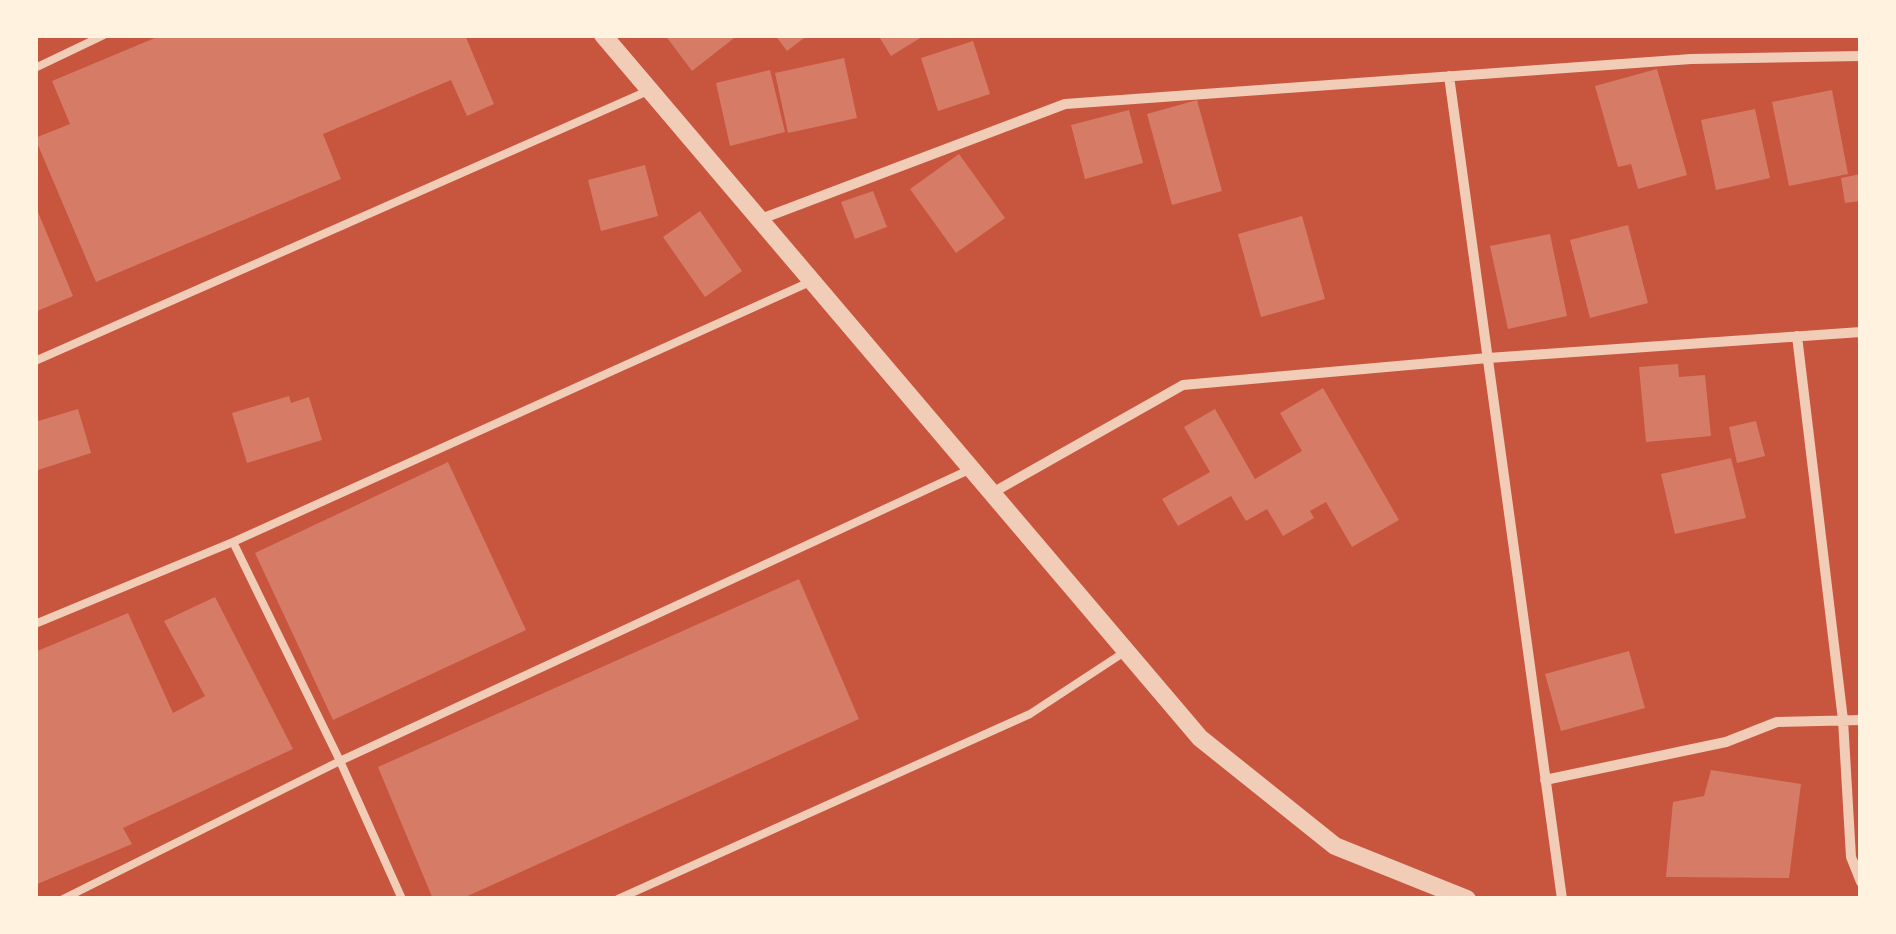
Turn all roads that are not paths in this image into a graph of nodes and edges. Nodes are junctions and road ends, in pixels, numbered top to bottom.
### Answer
1 (104, 35) edge
2 (602, 35) edge
3 (1861, 56) edge
4 (35, 68) edge
5 (1449, 76) junction
6 (650, 90) junction
7 (760, 219) junction
8 (812, 280) junction
9 (1861, 332) edge
10 (1796, 336) junction
11 (1488, 358) junction
12 (35, 361) edge
13 (972, 468) junction
14 (992, 493) junction
15 (233, 542) junction
16 (35, 624) edge
17 (1126, 651) junction
18 (1843, 720) junction
19 (1861, 720) edge
20 (340, 761) junction
21 (1545, 780) junction
22 (1861, 882) edge
23 (63, 899) edge
24 (402, 899) edge
25 (618, 899) edge
26 (1467, 899) edge
27 (1562, 899) edge

1 - 4 lane
2 - 6 street
3 - 5 street
5 - 7 street
5 - 11 street
6 - 7 street
6 - 12 lane
7 - 8 street
8 - 13 street
8 - 15 lane
9 - 10 street
10 - 11 street
10 - 18 street
11 - 14 street
11 - 21 street
13 - 14 street
13 - 20 lane
14 - 17 street
15 - 16 lane
15 - 20 lane
17 - 25 lane
17 - 26 street
18 - 19 street
18 - 21 street
18 - 22 street
20 - 23 lane
20 - 24 lane
21 - 27 street

